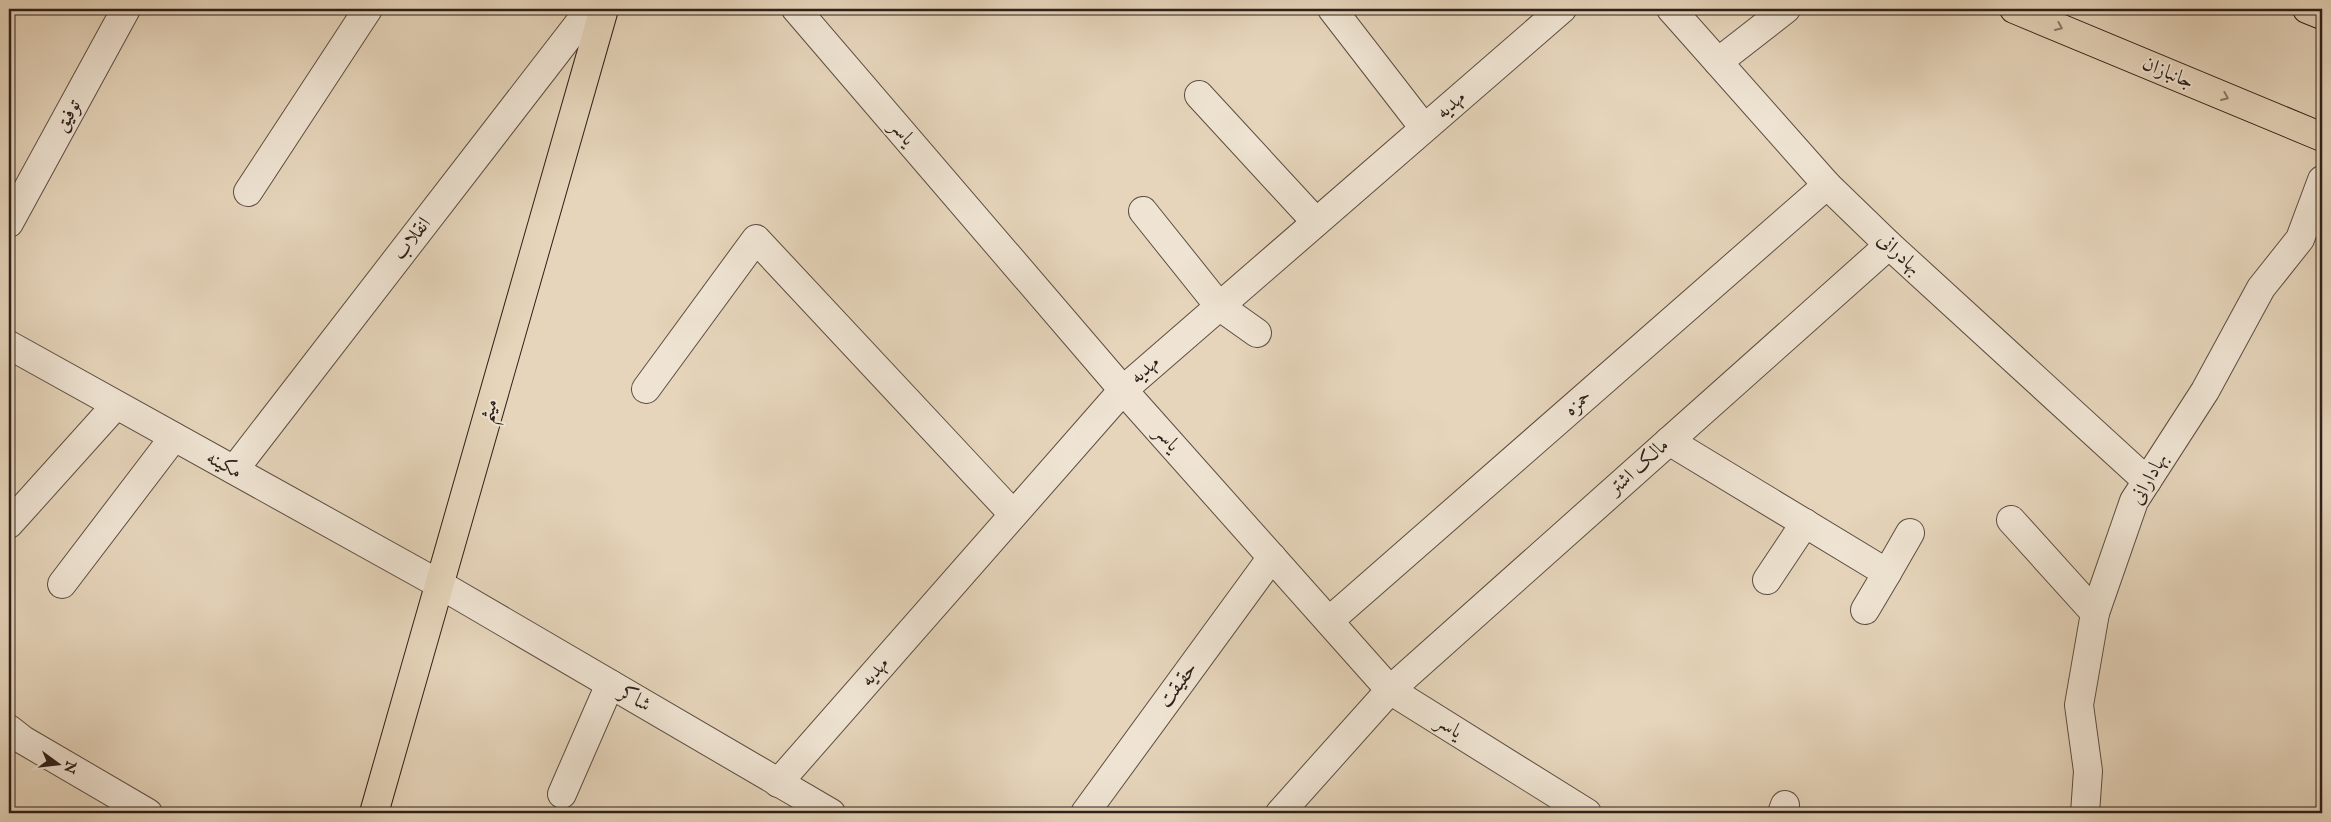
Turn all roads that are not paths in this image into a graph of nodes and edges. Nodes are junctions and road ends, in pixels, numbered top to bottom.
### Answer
1 (126, 9) edge
2 (368, 9) edge
3 (590, 9) edge
4 (604, 9) edge
5 (796, 9) edge
6 (1332, 9) edge
7 (1671, 9) edge
8 (1786, 9) edge
9 (2014, 9) edge
10 (2307, 9) edge
11 (1547, 13) edge
12 (2322, 15) edge
13 (1718, 62) junction
14 (1199, 95) dead end
15 (1424, 128) junction
16 (2322, 137) edge
17 (2322, 180) edge
18 (1827, 185) junction
19 (248, 192) dead end
20 (1143, 211) dead end
21 (9, 222) edge
22 (1316, 222) junction
23 (1889, 245) junction
24 (1219, 306) junction
25 (1256, 334) dead end
26 (9, 345) edge
27 (646, 390) dead end
28 (1122, 390) junction
29 (116, 405) junction
30 (174, 437) junction
31 (1670, 440) junction
32 (234, 470) junction
33 (2147, 481) junction
34 (1013, 514) junction
35 (2011, 520) dead end
36 (1806, 523) junction
37 (9, 524) edge
38 (1910, 533) dead end
39 (1272, 557) junction
40 (1887, 573) junction
41 (1767, 580) dead end
42 (62, 584) dead end
43 (439, 584) junction
44 (1865, 610) dead end
45 (2095, 613) junction
46 (1329, 621) junction
47 (610, 684) junction
48 (1390, 690) junction
49 (9, 730) edge
50 (778, 783) junction
51 (562, 794) dead end
52 (1581, 812) edge
53 (148, 813) edge
54 (374, 813) edge
55 (831, 813) edge
56 (1085, 813) edge
57 (1280, 813) edge
58 (2086, 813) edge

1 - 21 street, توفیق
2 - 19 street
3 - 32 street, انقلاب
4 - 43 main road, میثم
5 - 28 street, یاسر
6 - 15 street
7 - 13 street, بهادرانی
8 - 13 street
9 -> 16 main road, جانبازان
10 - 12 main road
11 - 15 street, مهدیه
13 - 18 street, بهادرانی
14 - 22 street
15 - 22 street, مهدیه
17 - 33 street, بهادارانی
18 - 23 street, بهادرانی
18 - 46 street, حمزه
20 - 24 street
22 - 24 street, مهدیه
23 - 31 street, مالک اشتر
23 - 33 street, بهادرانی
24 - 25 street
24 - 28 street, مهدیه
26 - 29 street, مکینه
27 - 34 street
28 - 34 street, مهدیه
28 - 39 street, یاسر
29 - 30 street, مکینه
29 - 37 street
30 - 32 street, مکینه
30 - 42 street
31 - 36 street
31 - 48 street, مالک اشتر
32 - 43 street, مکینه
33 - 45 street, بهادارانی
34 - 50 street, مهدیه
35 - 45 street
36 - 40 street
36 - 41 street
38 - 40 street
39 - 46 street, یاسر
39 - 56 street, حقیقت
40 - 44 street
43 - 47 street, شاکر
43 - 54 main road, میثم
45 - 58 street, بهادارانی
46 - 48 street, یاسر
47 - 50 street, شاکر
47 - 51 street
48 - 52 street, یاسر
48 - 57 street, مالک اشتر
49 - 53 street
50 - 55 street, شاکر

